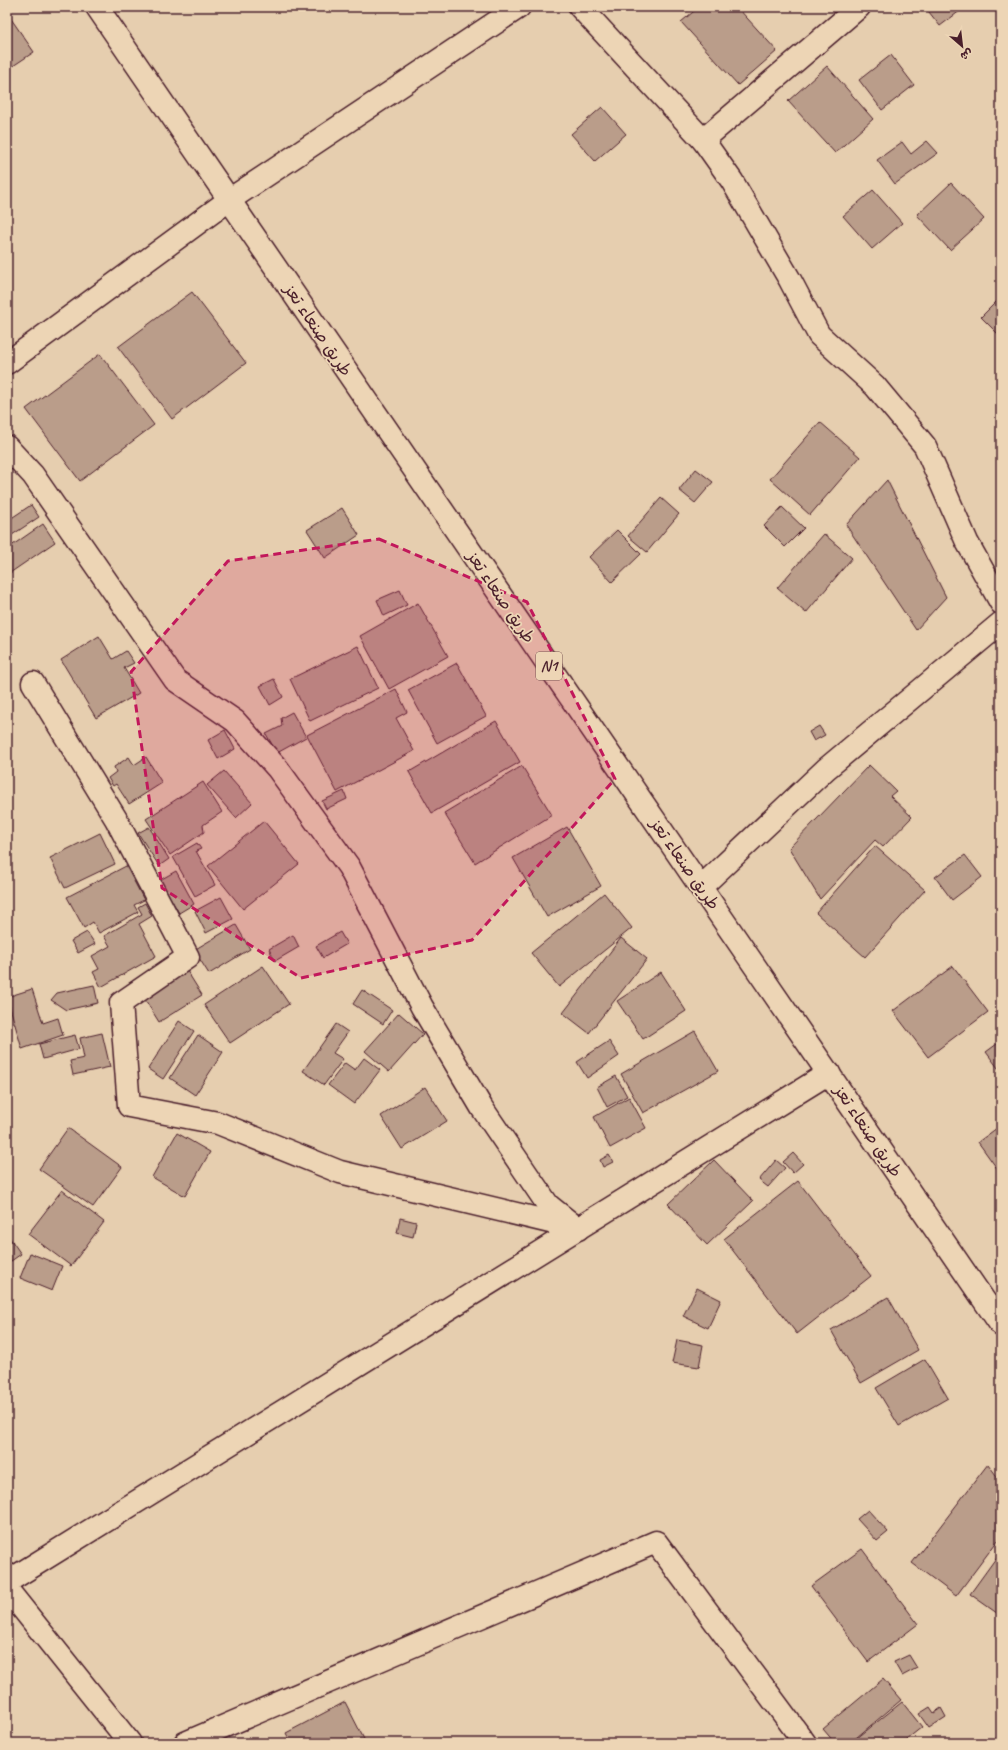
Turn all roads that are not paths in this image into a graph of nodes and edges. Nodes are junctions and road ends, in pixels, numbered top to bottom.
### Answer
1 (97, 7) edge
2 (519, 7) edge
3 (580, 7) edge
4 (859, 7) edge
5 (703, 140) junction
6 (229, 200) junction
7 (7, 363) edge
8 (7, 447) edge
9 (1001, 603) edge
10 (1001, 623) edge
11 (33, 683) dead end
12 (701, 887) junction
13 (829, 1073) junction
14 (578, 1229) junction
15 (1001, 1325) edge
16 (7, 1582) edge
17 (7, 1589) edge
18 (130, 1743) edge
19 (185, 1743) edge
20 (805, 1743) edge

1 - 6 main road, طريق صنعاء تعز / N1
2 - 6 main road
3 - 5 main road
4 - 5 main road
5 - 9 main road
6 - 7 main road
6 - 12 main road, طريق صنعاء تعز / N1
8 - 14 main road
10 - 12 main road
11 - 14 main road
12 - 13 main road, طريق صنعاء تعز / N1
13 - 14 main road
13 - 15 main road, طريق صنعاء تعز / N1
14 - 16 main road
17 - 18 main road
19 - 20 main road

